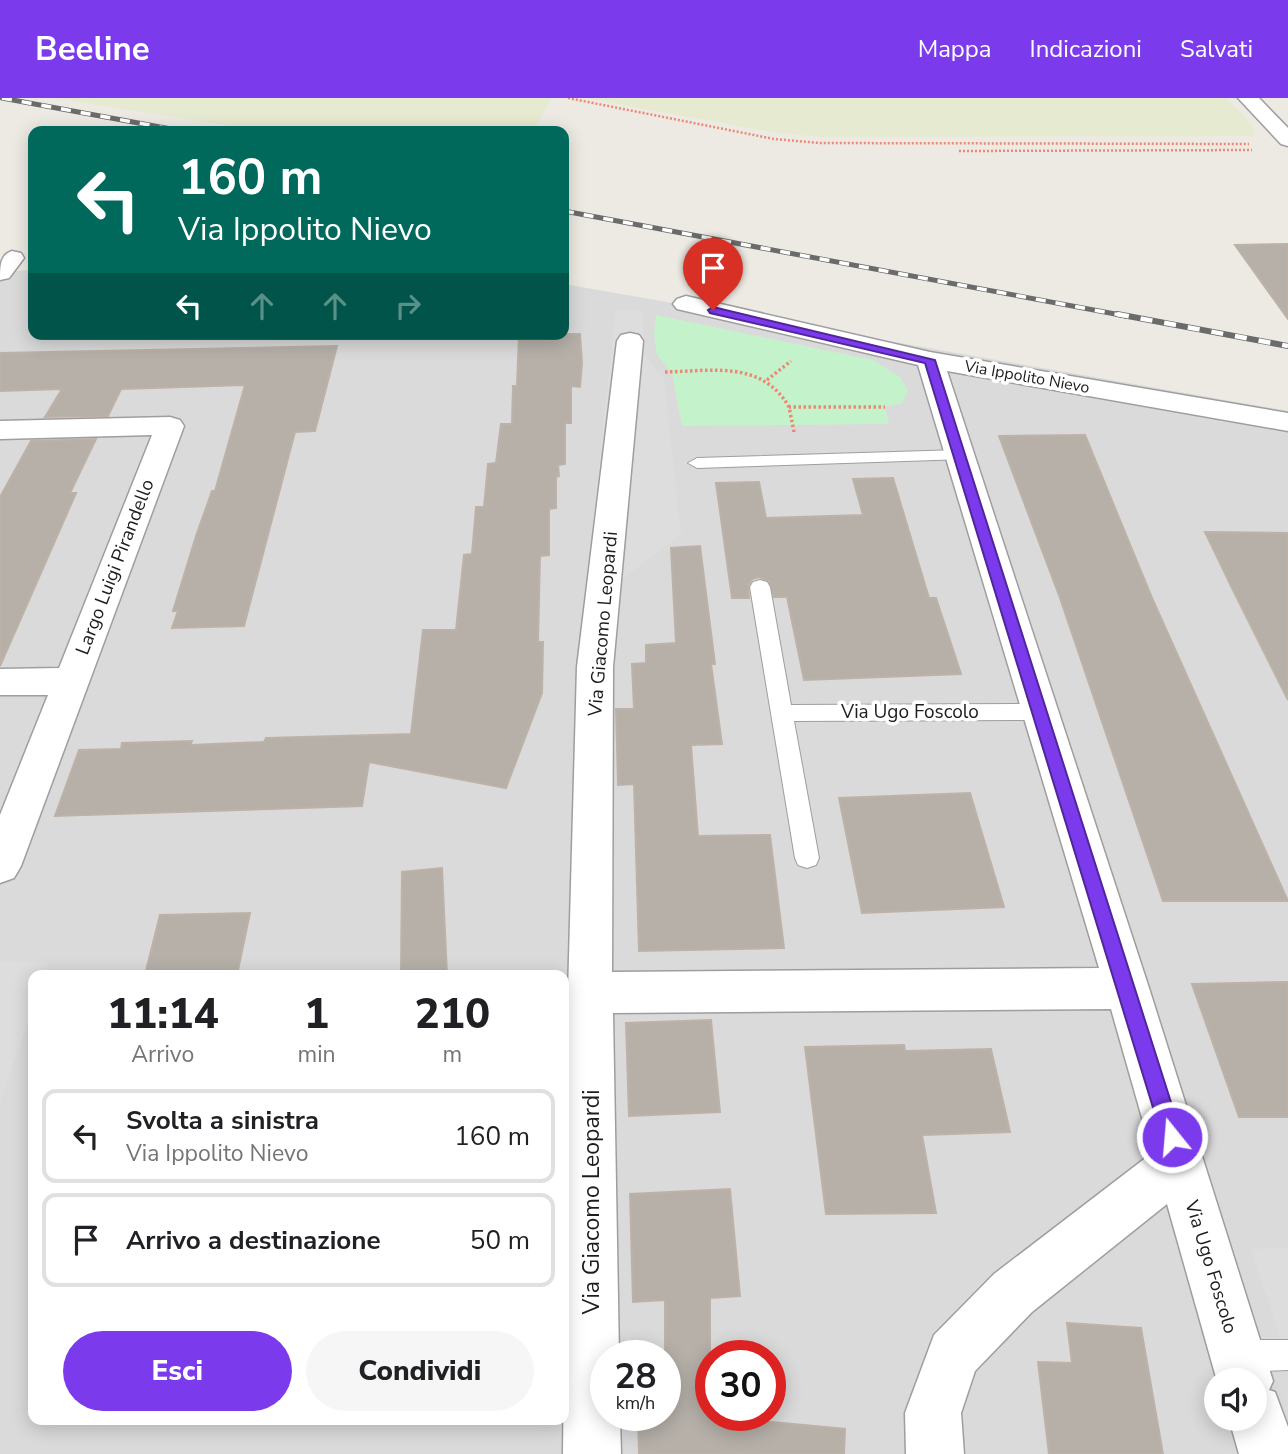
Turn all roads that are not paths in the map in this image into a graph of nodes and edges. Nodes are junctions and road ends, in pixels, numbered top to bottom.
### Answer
1 (1248, 98) edge
2 (1288, 140) edge
3 (686, 304) dead end
4 (629, 357) road end
5 (930, 360) junction
6 (1288, 422) edge
7 (0, 430) edge
8 (960, 455) junction
9 (697, 463) dead end
10 (760, 587) dead end
11 (70, 681) junction
12 (0, 682) edge
13 (1040, 712) junction
14 (780, 713) junction
15 (807, 858) dead end
16 (0, 866) edge
17 (1127, 988) junction
18 (590, 993) junction
19 (1180, 1162) junction
20 (1286, 1355) dead end
21 (1242, 1368) edge
22 (1245, 1368) edge
23 (1261, 1431) edge
24 (592, 1454) edge
25 (935, 1454) edge
26 (1268, 1454) edge

1 - 2 street
3 - 5 street, Via Ippolito Nievo
4 - 18 street, Via Giacomo Leopardi
5 - 6 street, Via Ippolito Nievo
5 - 8 street, Via Ugo Foscolo
7 - 11 street, Largo Luigi Pirandello
8 - 9 lane
8 - 13 street, Via Ugo Foscolo
10 - 14 lane
11 - 12 street
11 - 16 street, Largo Luigi Pirandello
13 - 14 lane, Via Ugo Foscolo
13 - 17 street, Via Ugo Foscolo
14 - 15 lane
17 - 18 street
17 - 19 street, Via Ugo Foscolo
18 - 24 street, Via Giacomo Leopardi
19 - 21 street, Via Ugo Foscolo
19 - 25 street
20 - 22 lane
23 - 26 street

